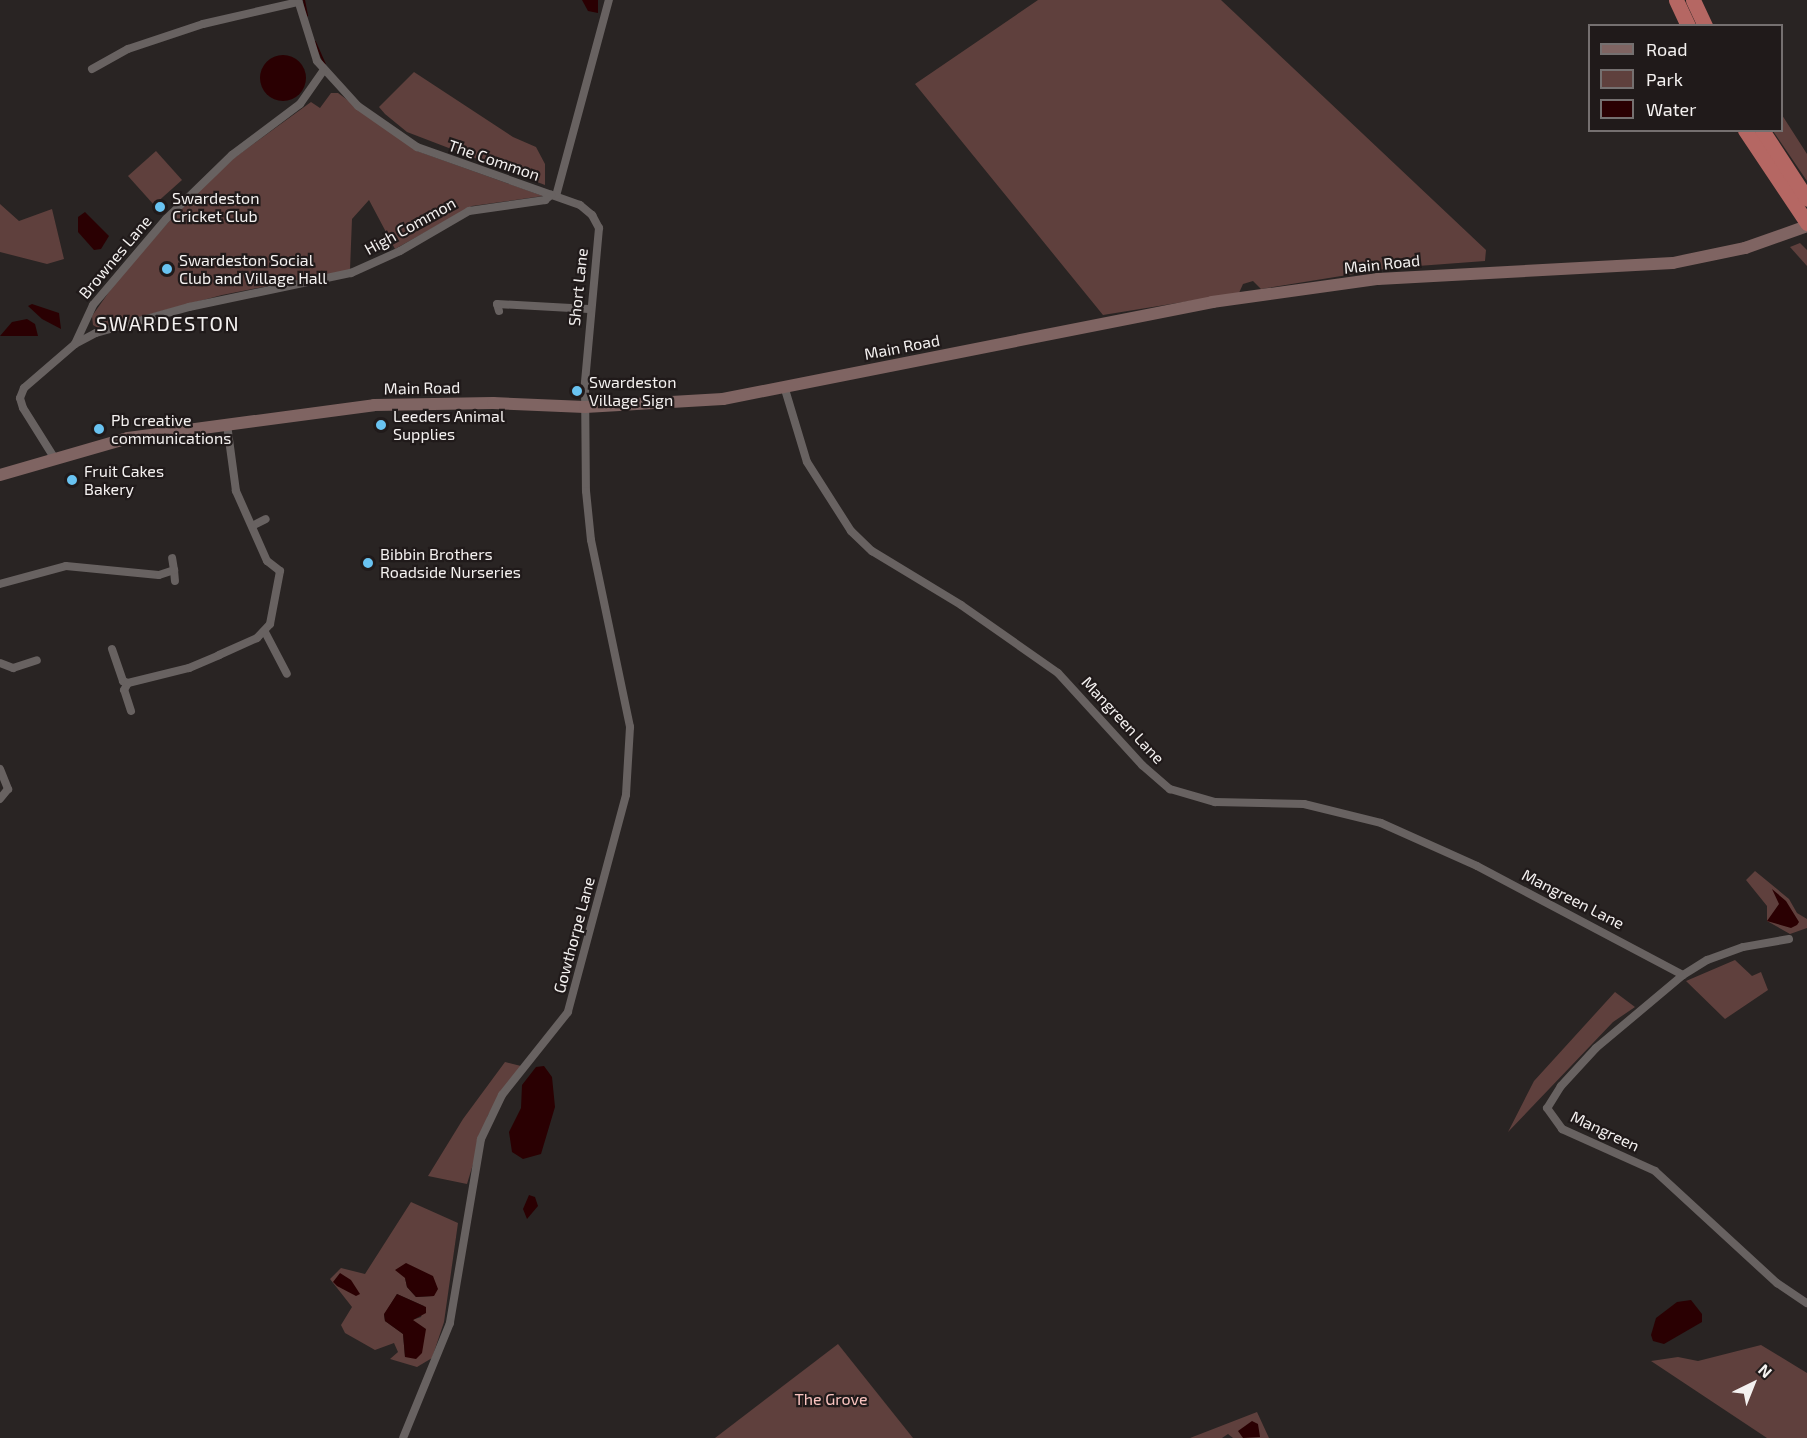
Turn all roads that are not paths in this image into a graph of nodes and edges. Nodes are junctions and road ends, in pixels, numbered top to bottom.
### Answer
1 (609, 0) edge
2 (1676, 0) edge
3 (1693, 0) edge
4 (298, 1) edge
5 (1687, 24) edge
6 (1704, 24) edge
7 (92, 69) dead end
8 (323, 71) junction
9 (1747, 132) edge
10 (1763, 132) edge
11 (553, 195) junction
12 (1801, 203) edge
13 (1807, 225) edge
14 (496, 304) dead end
15 (589, 309) junction
16 (75, 344) junction
17 (784, 386) junction
18 (585, 407) junction
19 (227, 424) junction
20 (55, 459) junction
21 (0, 475) edge
22 (266, 519) dead end
23 (254, 525) junction
24 (172, 558) dead end
25 (174, 570) junction
26 (175, 581) dead end
27 (0, 584) edge
28 (265, 632) junction
29 (112, 649) dead end
30 (37, 660) dead end
31 (0, 663) edge
32 (287, 674) dead end
33 (128, 683) junction
34 (131, 711) dead end
35 (0, 769) edge
36 (0, 799) edge
37 (1789, 939) dead end
38 (1683, 975) junction
39 (1807, 1303) edge
40 (403, 1438) edge

1 - 11 street, The Common
2 - 5 highway
3 - 6 highway
4 - 7 street
4 - 8 street, The Common
8 - 11 street, The Common
8 - 16 street, Brownes Lane
9 - 12 highway
10 - 12 highway
11 - 15 street, Short Lane
11 - 16 street, High Common
12 - 13 highway
13 - 17 main road, Main Road
14 - 15 street
15 - 18 street, Short Lane
16 - 20 street, Brownes Lane
17 - 18 main road, Main Road
17 - 38 street, Mangreen Lane
18 - 19 main road, Main Road
18 - 40 street, Gowthorpe Lane
19 - 20 main road, Main Road
19 - 23 street
20 - 21 main road, Main Road
22 - 23 street
23 - 28 street
24 - 25 street
25 - 26 street
25 - 27 street
28 - 32 street
28 - 33 street
29 - 33 street
30 - 31 street
33 - 34 street
35 - 36 street
37 - 38 street, Mangreen
38 - 39 street, Mangreen

